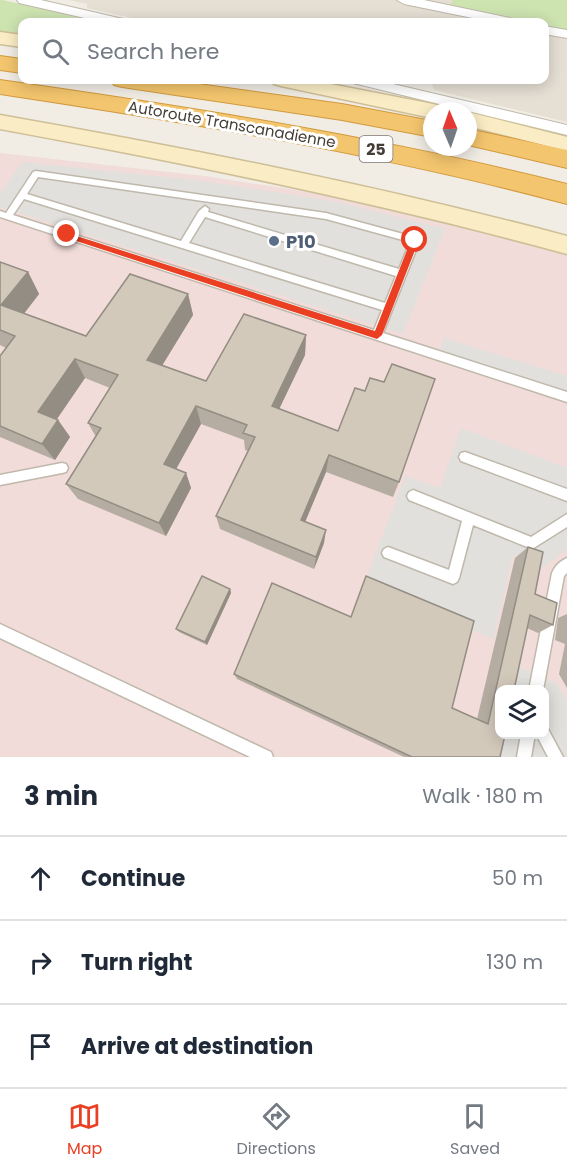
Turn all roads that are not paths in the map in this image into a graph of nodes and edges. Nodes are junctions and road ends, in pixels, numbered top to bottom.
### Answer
1 (24, 0) edge
2 (404, 0) edge
3 (70, 5) edge
4 (448, 11) edge
5 (107, 18) edge
6 (487, 18) edge
7 (549, 31) edge
8 (567, 34) edge
9 (0, 38) edge
10 (18, 40) edge
11 (0, 63) edge
12 (11, 83) edge
13 (150, 84) edge
14 (301, 84) edge
15 (395, 84) edge
16 (413, 86) edge
17 (423, 109) edge
18 (477, 121) edge
19 (0, 122) edge
20 (423, 127) edge
21 (567, 130) edge
22 (477, 139) edge
23 (567, 144) edge
24 (567, 159) edge
25 (567, 194) edge
26 (22, 195) junction
27 (210, 200) junction
28 (202, 213) junction
29 (4, 215) edge
30 (183, 245) junction
31 (567, 245) edge
32 (402, 274) junction
33 (388, 308) junction
34 (377, 335) junction
35 (567, 397) edge
36 (465, 457) dead end
37 (62, 468) dead end
38 (0, 480) edge
39 (567, 495) edge
40 (413, 496) dead end
41 (469, 518) junction
42 (567, 520) edge
43 (388, 553) dead end
44 (567, 564) edge
45 (0, 630) edge
46 (537, 685) edge
47 (527, 739) edge
48 (545, 739) edge
49 (266, 757) edge
50 (524, 757) edge
51 (556, 757) edge

1 - 3 street
2 - 4 street
3 - 5 street
4 - 6 street
7 - 8 street
9 - 10 main road
11 - 12 highway, Autoroute Transcanadienne / 25
12 - 25 highway, Autoroute Transcanadienne / 25
13 - 20 highway, Autoroute Transcanadienne / 25
14 - 17 main road
15 - 16 street
16 - 21 street
18 - 23 main road
19 - 31 main road
22 - 24 highway
26 - 27 lane
26 - 29 lane
26 - 30 lane
27 - 28 lane
27 - 32 lane
28 - 30 lane
28 - 32 lane
29 - 34 lane
30 - 33 lane
32 - 33 lane
33 - 34 lane
34 - 35 lane
36 - 39 lane
37 - 38 lane
40 - 41 lane
41 - 42 lane
41 - 43 lane
44 - 46 lane
45 - 49 lane
47 - 50 lane
48 - 51 lane

